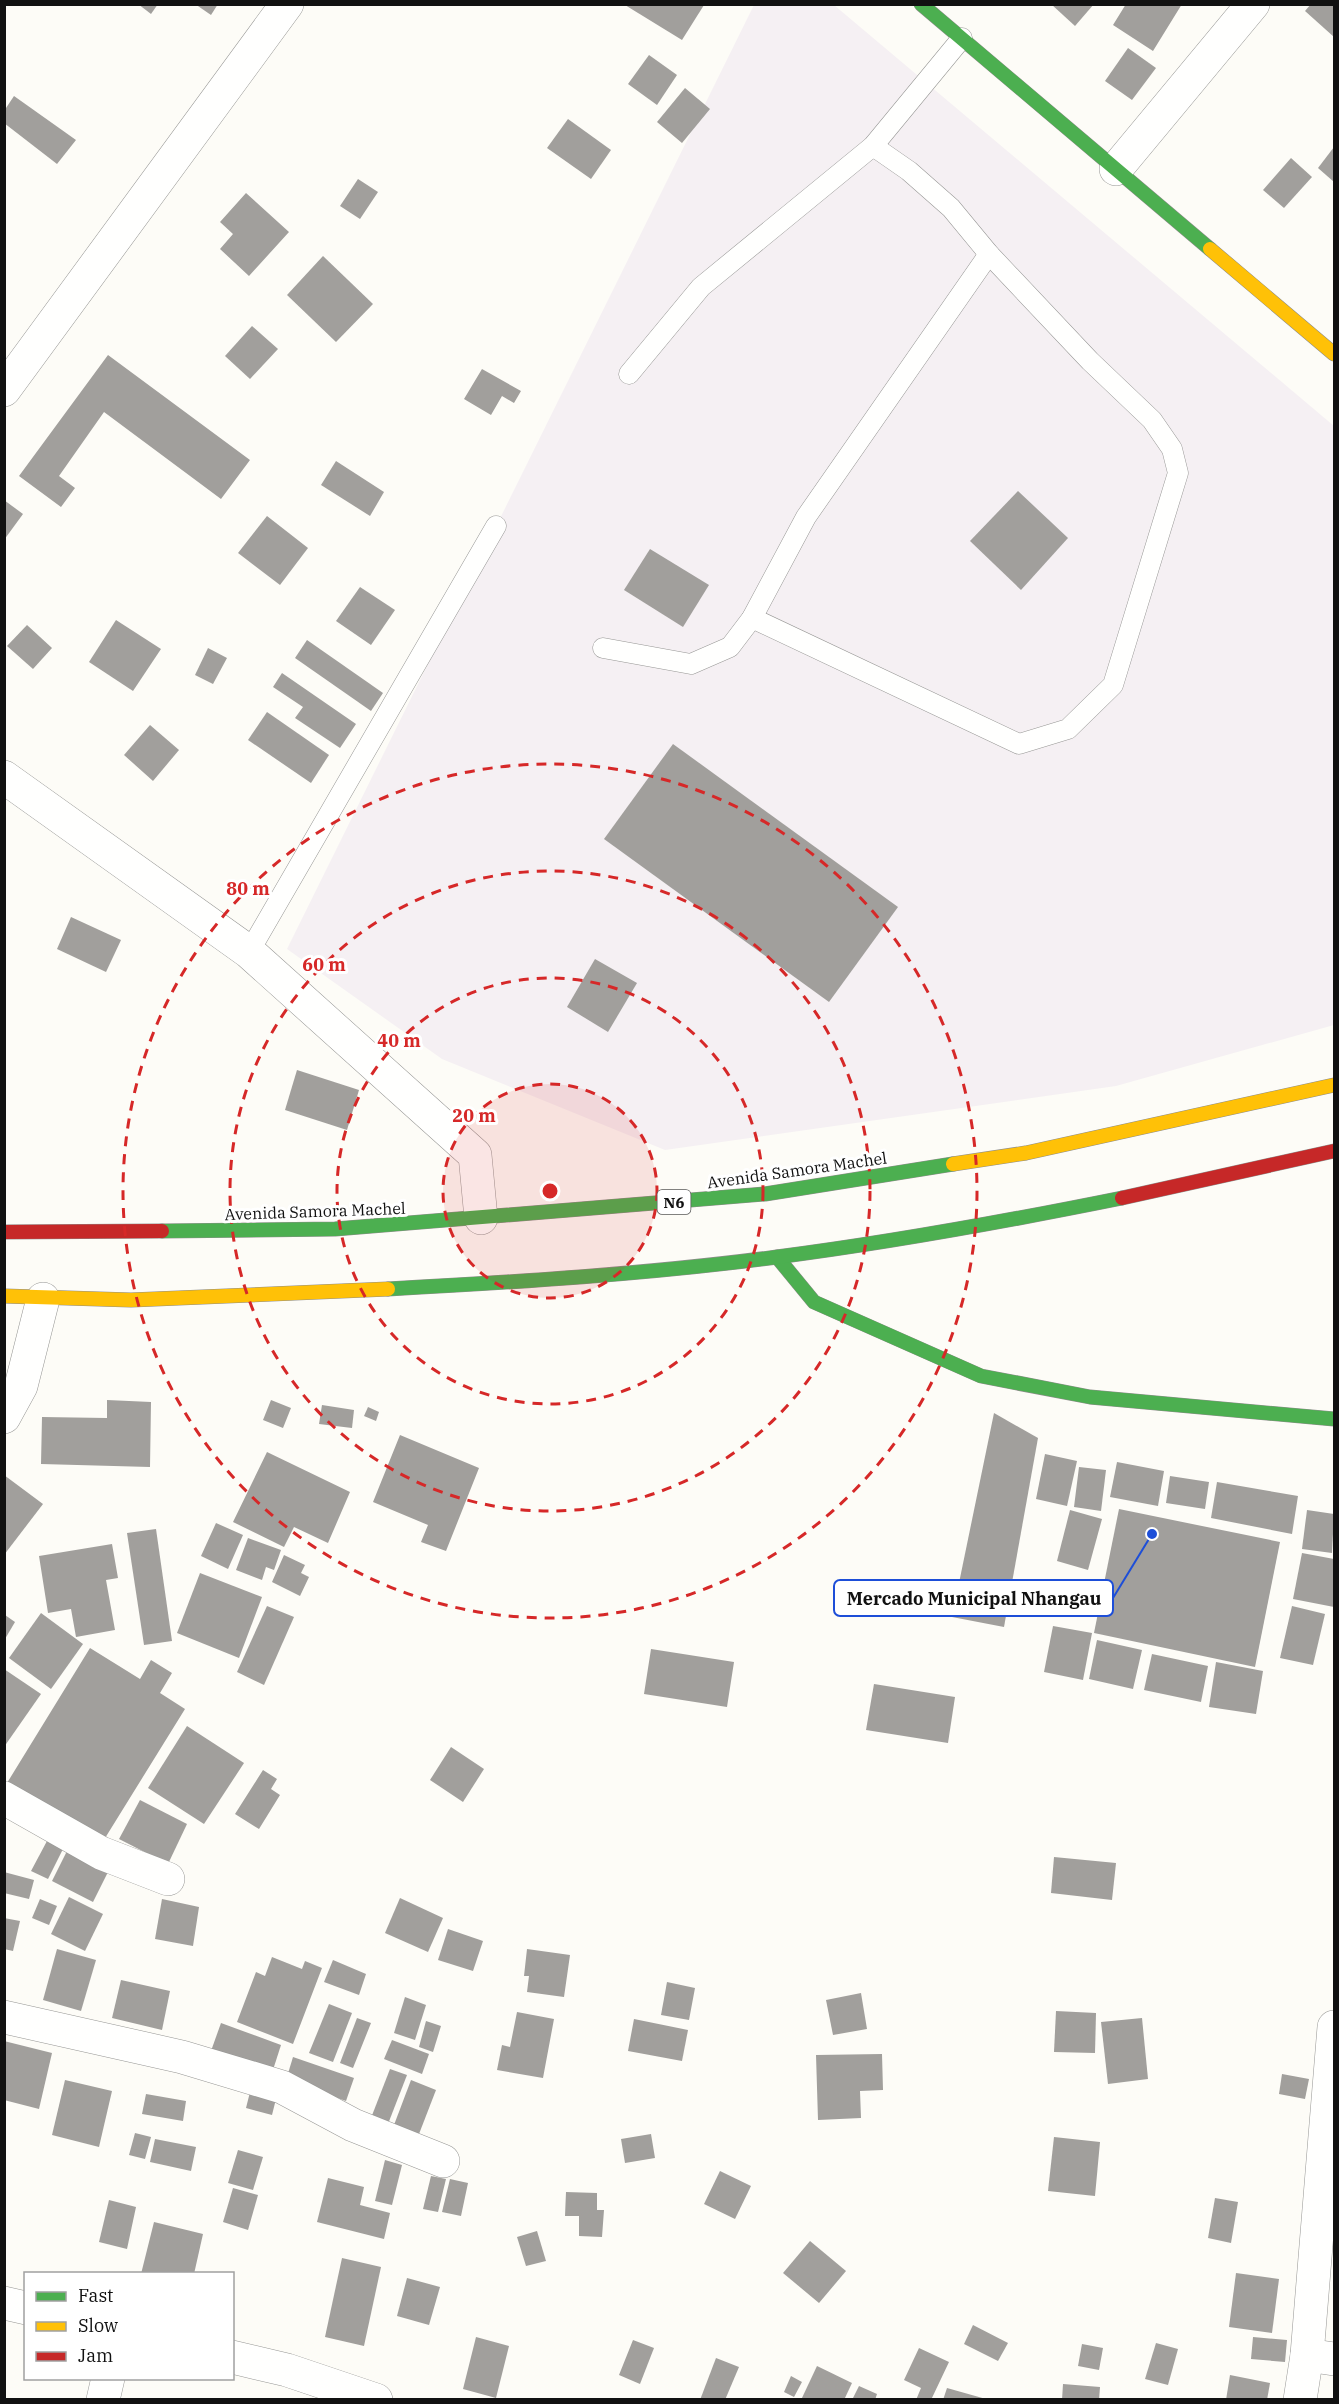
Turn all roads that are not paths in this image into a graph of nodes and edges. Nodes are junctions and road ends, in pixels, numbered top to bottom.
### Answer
1 (287, 4) edge
2 (921, 4) edge
3 (1253, 4) edge
4 (962, 38) junction
5 (873, 146) junction
6 (1116, 169) junction
7 (989, 254) junction
8 (1335, 354) edge
9 (629, 374) dead end
10 (4, 390) edge
11 (496, 526) dead end
12 (752, 618) junction
13 (603, 648) dead end
14 (4, 777) edge
15 (249, 952) junction
16 (1335, 1085) edge
17 (1335, 1151) edge
18 (481, 1218) junction
19 (4, 1232) edge
20 (777, 1257) junction
21 (4, 1296) edge
22 (43, 1299) junction
23 (4, 1416) edge
24 (1335, 1419) edge
25 (4, 1798) edge
26 (168, 1879) dead end
27 (4, 2017) edge
28 (1335, 2027) edge
29 (443, 2162) dead end
30 (4, 2303) edge
31 (24, 2308) edge
32 (234, 2357) edge
33 (1321, 2357) edge
34 (108, 2380) edge
35 (103, 2400) edge
36 (376, 2400) edge
37 (1300, 2400) edge

1 - 10 street
2 - 4 main road
3 - 6 street
4 - 5 lane
4 - 6 main road
5 - 7 lane
5 - 9 lane
6 - 8 main road
7 - 12 lane
7 - 12 lane
11 - 15 lane
12 - 13 lane
14 - 15 street
15 - 18 street
16 - 18 main road, Avenida Samora Machel / N6
17 - 20 main road
18 - 19 main road, Avenida Samora Machel / N6
20 - 22 main road
20 - 24 main road
21 - 22 main road
22 - 23 street
25 - 26 street
27 - 29 street
28 - 33 street
30 - 31 street
32 - 36 street
33 - 37 street
34 - 35 street

